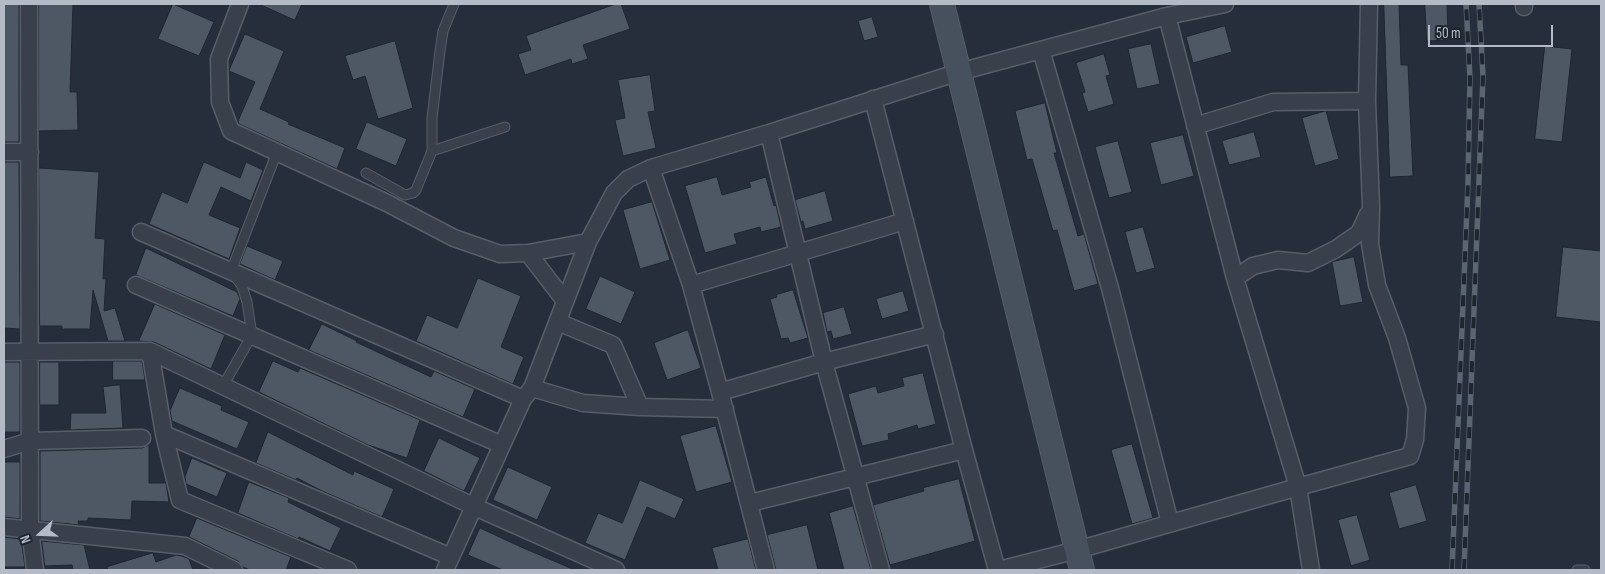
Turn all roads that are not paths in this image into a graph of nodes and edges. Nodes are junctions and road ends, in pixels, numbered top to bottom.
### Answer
1 (30, 4) edge
2 (240, 4) edge
3 (454, 4) edge
4 (942, 4) edge
5 (1225, 4) edge
6 (1370, 4) edge
7 (1168, 16) junction
8 (1041, 50) junction
9 (959, 72) junction
10 (872, 99) junction
11 (1367, 101) junction
12 (1195, 126) junction
13 (505, 127) dead end
14 (768, 133) junction
15 (432, 151) junction
16 (4, 152) edge
17 (30, 152) junction
18 (277, 152) junction
19 (651, 168) junction
20 (366, 173) dead end
21 (1372, 207) junction
22 (905, 221) junction
23 (141, 232) dead end
24 (588, 242) junction
25 (798, 252) junction
26 (528, 253) junction
27 (231, 271) junction
28 (1235, 278) junction
29 (136, 285) dead end
30 (691, 285) junction
31 (565, 301) junction
32 (558, 322) junction
33 (935, 334) junction
34 (252, 335) junction
35 (150, 351) junction
36 (4, 352) edge
37 (31, 352) junction
38 (824, 362) junction
39 (223, 386) junction
40 (720, 392) junction
41 (527, 394) junction
42 (640, 407) junction
43 (725, 409) junction
44 (164, 434) junction
45 (142, 438) dead end
46 (30, 441) junction
47 (502, 445) junction
48 (4, 449) edge
49 (964, 450) junction
50 (856, 477) junction
51 (1298, 487) junction
52 (750, 503) junction
53 (474, 507) junction
54 (1170, 522) junction
55 (4, 528) edge
56 (30, 529) junction
57 (1079, 560) edge
58 (448, 563) edge
59 (35, 570) edge
60 (234, 570) edge
61 (348, 570) edge
62 (616, 570) edge
63 (766, 570) edge
64 (881, 570) edge
65 (998, 570) edge
66 (1311, 570) edge
67 (1578, 570) edge
68 (1585, 570) edge

1 - 17 street
2 - 18 street
3 - 15 lane
4 - 9 street
5 - 7 street
6 - 11 street
7 - 8 street
7 - 12 street
8 - 9 street
8 - 54 street
9 - 10 street
9 - 57 street
10 - 14 street
10 - 22 street
11 - 12 street
11 - 21 street
12 - 28 street
13 - 15 lane
14 - 19 street
14 - 25 street
15 - 20 lane
16 - 17 street
17 - 37 street
18 - 26 street
18 - 27 lane
19 - 24 street
19 - 30 street
21 - 28 street
21 - 51 street
22 - 25 street
22 - 33 street
23 - 27 street
24 - 26 street
24 - 31 street
25 - 30 street
25 - 38 street
26 - 31 street
27 - 34 lane
27 - 41 street
28 - 51 street
29 - 34 street
30 - 40 street
31 - 32 street
32 - 41 street
32 - 42 street
33 - 38 street
33 - 49 street
34 - 39 lane
34 - 47 street
35 - 37 street
35 - 39 street
35 - 44 street
36 - 37 street
37 - 46 street
38 - 40 street
38 - 50 street
39 - 53 street
40 - 43 street
41 - 42 street
41 - 47 street
42 - 43 street
43 - 52 street
44 - 58 street
44 - 61 street
45 - 46 street
46 - 48 street
46 - 56 street
47 - 53 street
49 - 50 street
49 - 65 street
50 - 52 street
50 - 64 street
51 - 54 street
51 - 66 street
52 - 63 street
53 - 58 street
53 - 62 street
54 - 57 street
55 - 56 street
56 - 59 street
56 - 60 street
57 - 65 street
67 - 68 lane

